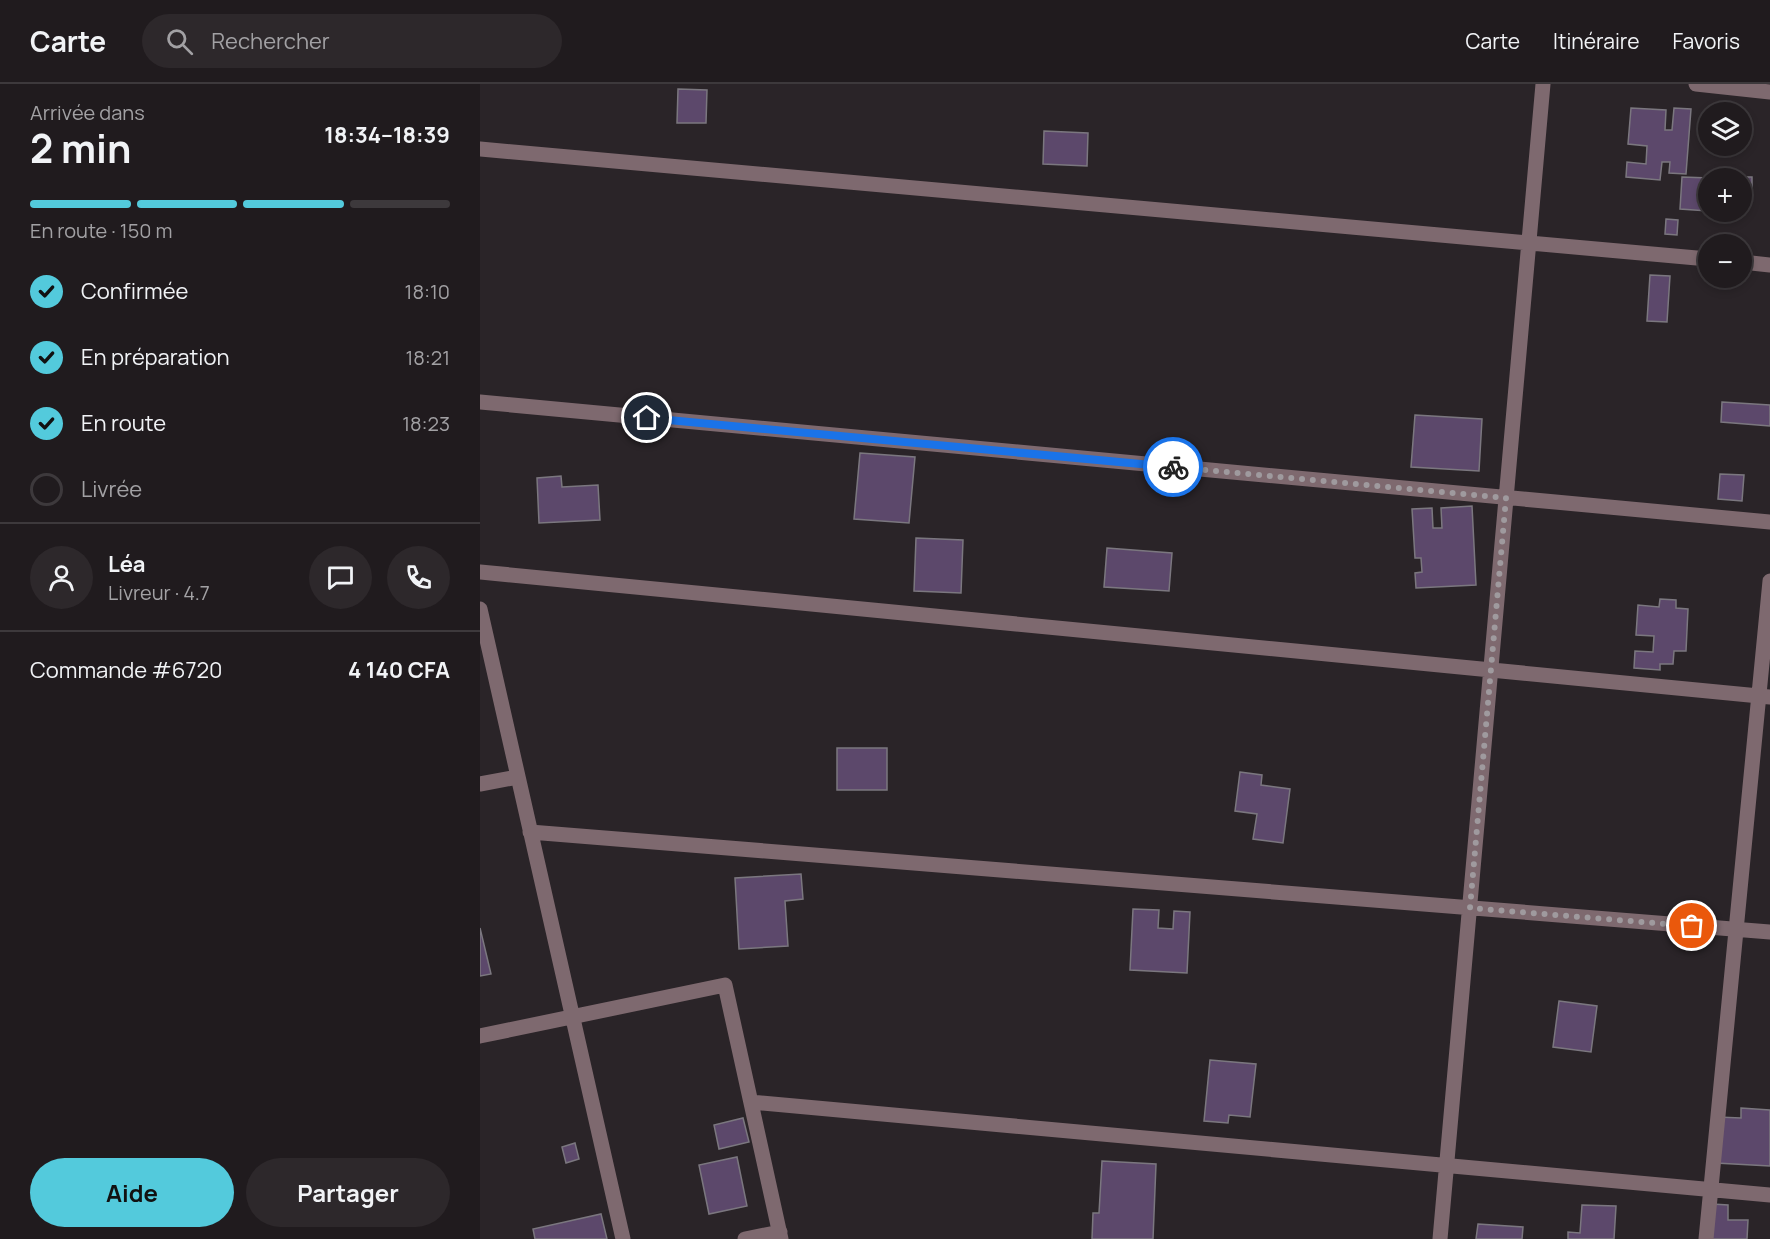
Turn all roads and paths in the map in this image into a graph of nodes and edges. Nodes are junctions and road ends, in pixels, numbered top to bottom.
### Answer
1 (1543, 84) edge
2 (1695, 84) edge
3 (1770, 92) edge
4 (480, 149) edge
5 (1529, 243) junction
6 (1698, 259) edge
7 (1752, 263) edge
8 (1770, 265) edge
9 (480, 402) edge
10 (1506, 498) junction
11 (1770, 522) edge
12 (480, 572) edge
13 (1770, 581) edge
14 (480, 609) edge
15 (1491, 670) junction
16 (1764, 697) edge
17 (518, 777) junction
18 (480, 784) edge
19 (531, 832) junction
20 (1470, 908) junction
21 (1736, 929) junction
22 (1770, 932) edge
23 (572, 1017) junction
24 (480, 1036) edge
25 (751, 1102) junction
26 (1446, 1166) junction
27 (1711, 1190) junction
28 (1770, 1195) edge
29 (781, 1235) edge
30 (623, 1239) edge
31 (745, 1239) edge
32 (1440, 1239) edge
33 (1706, 1239) edge

1 - 5 street
2 - 3 street
4 - 5 street
5 - 6 street
5 - 10 street
7 - 8 street
9 - 10 street
10 - 11 street
10 - 15 street
12 - 15 street
13 - 16 street
14 - 17 street
15 - 16 street
15 - 20 street
16 - 21 street
17 - 18 street
17 - 19 street
19 - 20 street
19 - 23 street
20 - 21 street
20 - 26 street
21 - 22 street
21 - 27 street
23 - 24 street
23 - 25 street
23 - 30 street
25 - 26 street
25 - 29 street
26 - 27 street
26 - 32 street
27 - 28 street
27 - 33 street
29 - 31 street

